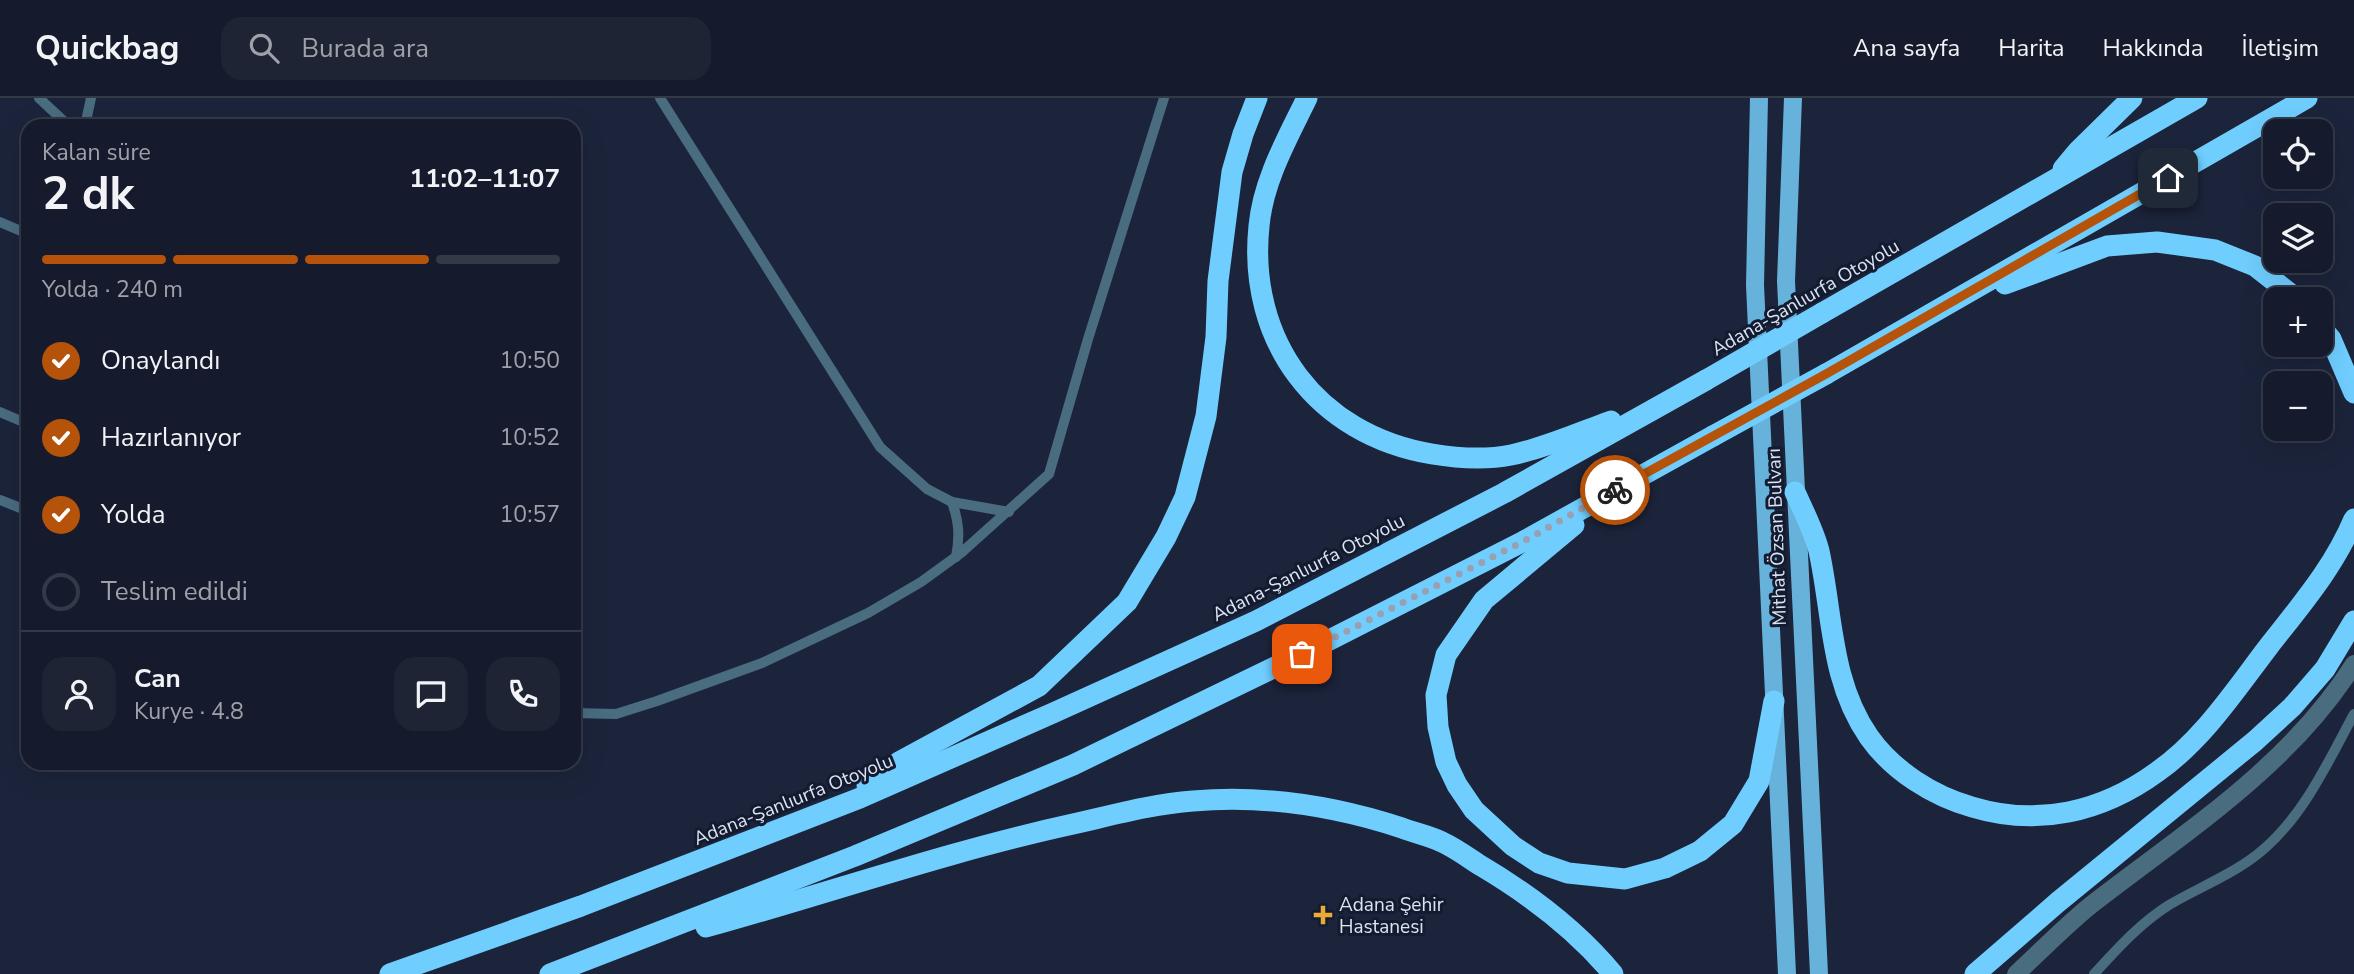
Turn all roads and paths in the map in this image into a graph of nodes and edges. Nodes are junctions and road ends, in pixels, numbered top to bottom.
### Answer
1 (39, 98) edge
2 (91, 98) edge
3 (660, 98) edge
4 (1164, 98) edge
5 (1257, 98) edge
6 (1307, 98) edge
7 (1759, 98) edge
8 (1793, 98) edge
9 (2133, 98) edge
10 (2197, 98) edge
11 (2307, 98) edge
12 (62, 119) edge
13 (86, 119) edge
14 (2054, 180) junction
15 (0, 222) edge
16 (21, 231) edge
17 (2282, 287) edge
18 (1934, 312) junction
19 (2333, 344) edge
20 (2354, 393) edge
21 (1678, 395) junction
22 (0, 412) edge
23 (21, 421) edge
24 (1628, 484) junction
25 (1795, 492) junction
26 (0, 500) edge
27 (952, 502) junction
28 (21, 508) edge
29 (1009, 512) junction
30 (2354, 519) edge
31 (956, 557) junction
32 (2354, 621) edge
33 (2354, 664) edge
34 (1774, 701) junction
35 (581, 713) edge
36 (2354, 715) edge
37 (835, 808) junction
38 (600, 956) junction
39 (390, 974) edge
40 (550, 974) edge
41 (1613, 974) edge
42 (1787, 974) edge
43 (1819, 974) edge
44 (1975, 974) edge
45 (2016, 974) edge
46 (2094, 974) edge

1 - 12 lane
2 - 13 lane
3 - 27 lane
4 - 29 lane
5 - 37 highway
6 - 21 highway
7 - 34 main road, Mithat Özsan Bulvarı
8 - 25 main road, Mithat Özsan Bulvarı
9 - 14 highway
10 - 14 highway, Adana-Şanlıurfa Otoyolu
11 - 18 highway
14 - 21 highway, Adana-Şanlıurfa Otoyolu, bridge
15 - 16 lane
17 - 18 highway
18 - 24 highway, bridge
19 - 20 highway
21 - 37 highway, Adana-Şanlıurfa Otoyolu
22 - 23 lane
24 - 34 highway
24 - 38 highway
25 - 30 highway
25 - 43 main road, Mithat Özsan Bulvarı
26 - 28 lane
27 - 29 lane
27 - 31 lane
29 - 31 lane
31 - 35 lane
32 - 44 highway
33 - 45 street
34 - 42 main road, Mithat Özsan Bulvarı
36 - 46 lane
37 - 39 highway, Adana-Şanlıurfa Otoyolu
38 - 40 highway
38 - 41 highway

